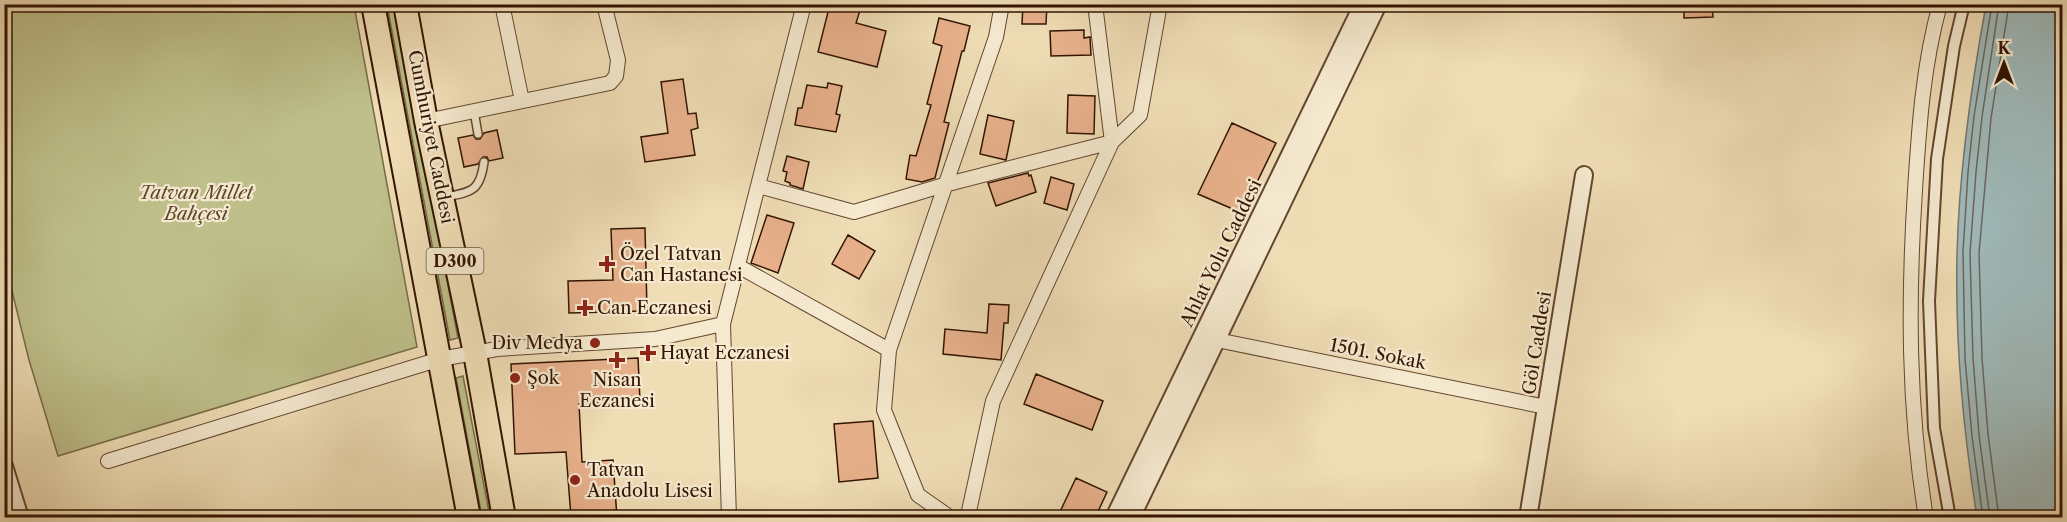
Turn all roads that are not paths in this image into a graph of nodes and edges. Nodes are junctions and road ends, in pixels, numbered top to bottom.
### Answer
1 (373, 4) edge
2 (405, 4) edge
3 (502, 4) edge
4 (603, 4) edge
5 (804, 4) edge
6 (1002, 4) edge
7 (1095, 4) edge
8 (1160, 4) edge
9 (1363, 4) edge
10 (1378, 4) edge
11 (1940, 4) edge
12 (1964, 4) edge
13 (522, 101) junction
14 (1321, 106) junction
15 (474, 111) junction
16 (426, 121) junction
17 (478, 134) dead end
18 (1112, 142) junction
19 (484, 162) dead end
20 (1584, 175) dead end
21 (944, 185) junction
22 (758, 186) junction
23 (442, 198) junction
24 (738, 266) junction
25 (723, 324) junction
26 (1208, 339) junction
27 (889, 350) junction
28 (475, 353) junction
29 (441, 359) junction
30 (1546, 407) junction
31 (108, 461) dead end
32 (4, 466) edge
33 (20, 518) edge
34 (469, 518) edge
35 (504, 518) edge
36 (729, 518) edge
37 (951, 518) edge
38 (971, 518) edge
39 (1114, 518) edge
40 (1131, 518) edge
41 (1528, 518) edge
42 (1926, 518) edge
43 (1950, 518) edge

1 - 29 highway, Cumhuriyet Caddesi / D300
2 - 16 highway, Cumhuriyet Caddesi / D300
3 - 13 street
4 - 13 street
5 - 22 street
6 - 21 street
7 - 18 street
8 - 18 street
9 - 14 street, Ahlat Yolu Caddesi
10 - 14 street, Ahlat Yolu Caddesi
11 - 42 street
12 - 43 street
13 - 15 street
14 - 26 street, Ahlat Yolu Caddesi
15 - 16 street
15 - 17 lane
16 - 23 highway, Cumhuriyet Caddesi / D300
18 - 21 street
18 - 38 street
19 - 23 lane
20 - 30 street, Göl Caddesi
21 - 22 street
21 - 27 street
22 - 24 street
23 - 28 highway, Cumhuriyet Caddesi / D300
24 - 25 street
24 - 27 street
25 - 28 street
25 - 36 street
26 - 30 street, 1501. Sokak
26 - 39 street, Ahlat Yolu Caddesi
26 - 40 street, Ahlat Yolu Caddesi
27 - 37 street
28 - 29 street
28 - 35 highway, Cumhuriyet Caddesi / D300
29 - 31 street
29 - 34 highway, Cumhuriyet Caddesi / D300
30 - 41 street, Göl Caddesi
32 - 33 street

